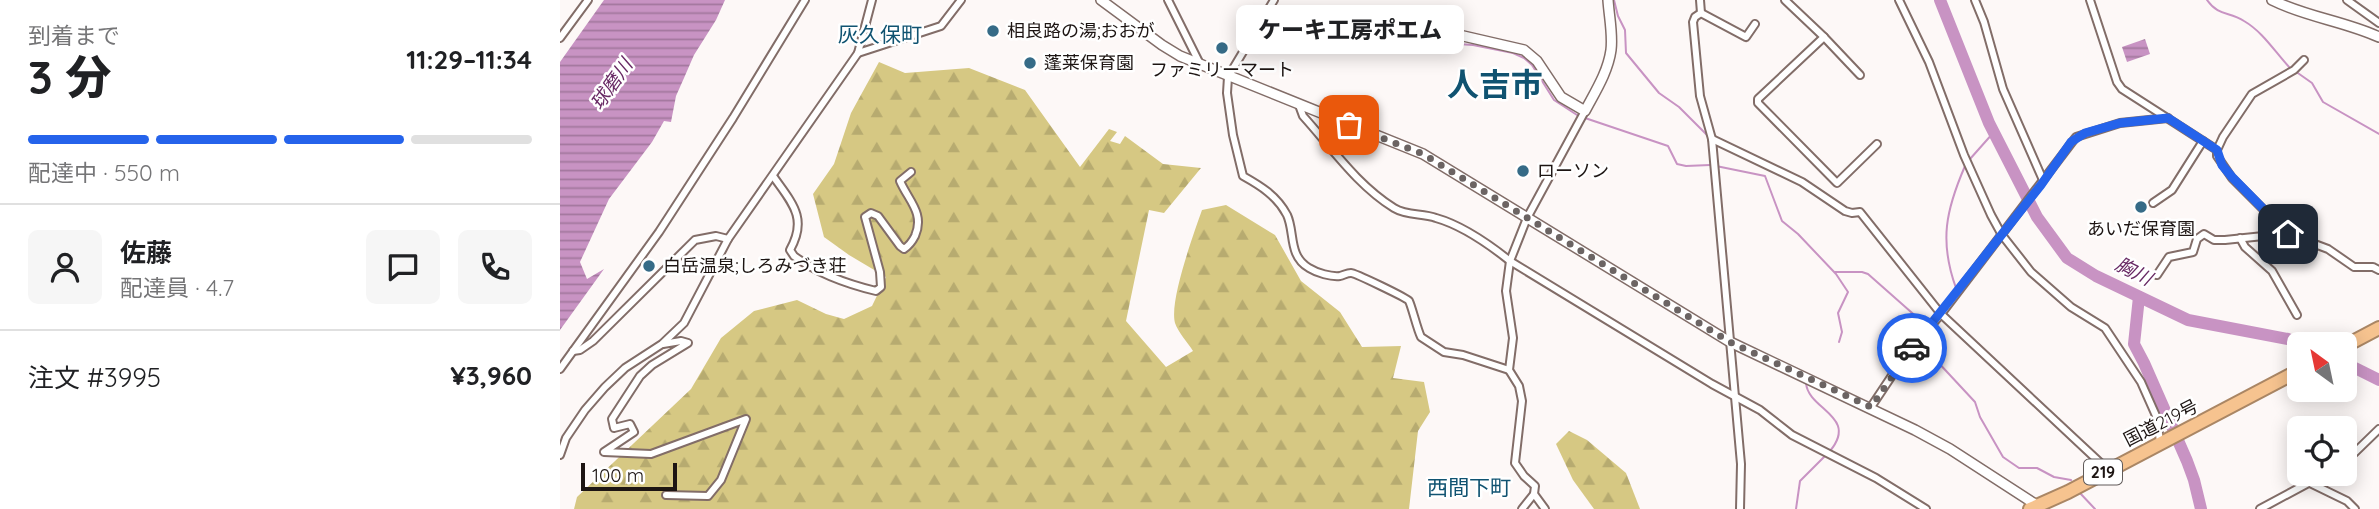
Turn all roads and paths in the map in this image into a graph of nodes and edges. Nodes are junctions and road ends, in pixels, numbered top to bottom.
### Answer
1 (588, 0) edge
2 (805, 0) edge
3 (873, 0) edge
4 (961, 0) edge
5 (1101, 0) edge
6 (1168, 0) edge
7 (1274, 0) edge
8 (1608, 0) edge
9 (1700, 0) edge
10 (1785, 0) edge
11 (1899, 0) edge
12 (1975, 0) edge
13 (2090, 0) edge
14 (2272, 0) edge
15 (2347, 0) edge
16 (1701, 13) junction
17 (1755, 23) dead end
18 (2379, 23) edge
19 (1433, 29) dead end
20 (1824, 37) junction
21 (2379, 37) edge
22 (560, 38) edge
23 (858, 53) junction
24 (2304, 60) dead end
25 (1200, 65) junction
26 (1860, 75) dead end
27 (1228, 77) junction
28 (1299, 105) junction
29 (1585, 111) junction
30 (2168, 118) junction
31 (1712, 139) junction
32 (2203, 141) junction
33 (1877, 145) dead end
34 (2217, 150) junction
35 (911, 172) dead end
36 (773, 176) junction
37 (2042, 183) junction
38 (2153, 202) dead end
39 (1527, 218) junction
40 (2279, 227) junction
41 (2003, 233) junction
42 (728, 239) junction
43 (2240, 239) junction
44 (1510, 261) junction
45 (2379, 270) edge
46 (2157, 275) dead end
47 (1941, 314) junction
48 (2297, 315) dead end
49 (2379, 328) edge
50 (2357, 340) edge
51 (1730, 342) junction
52 (662, 344) junction
53 (573, 351) junction
54 (560, 369) edge
55 (1509, 370) junction
56 (2287, 377) edge
57 (1735, 395) junction
58 (1871, 407) junction
59 (2379, 429) edge
60 (2164, 440) junction
61 (2357, 450) edge
62 (560, 454) edge
63 (2108, 470) junction
64 (2304, 486) edge
65 (2316, 486) edge
66 (1534, 494) junction
67 (666, 495) dead end
68 (2037, 508) edge
69 (1522, 509) edge
70 (1545, 509) edge
71 (1740, 509) edge
72 (1926, 509) edge
73 (2260, 509) edge
74 (2355, 509) edge

1 - 22 street
2 - 53 street
3 - 23 street
4 - 23 street
5 - 25 street
6 - 25 street
7 - 27 street
8 - 29 street
9 - 16 street
10 - 20 street
11 - 41 street
12 - 37 street
13 - 30 street
14 - 21 street
15 - 18 street
16 - 17 street
16 - 31 street
19 - 29 street
20 - 26 street
20 - 33 street
23 - 36 street
24 - 34 street
25 - 27 street
27 - 28 street
27 - 55 street
28 - 39 street
28 - 44 street
29 - 39 street
30 - 32 street
30 - 37 street
31 - 47 street
31 - 51 street
32 - 34 street
32 - 38 street
34 - 40 street
35 - 36 street
36 - 42 street
37 - 41 street
39 - 44 street
39 - 51 street
40 - 43 street
40 - 45 street
41 - 47 street
41 - 60 street
42 - 52 street
42 - 53 street
43 - 46 street
43 - 48 street
44 - 55 street
44 - 57 street
47 - 58 street
47 - 63 street
49 - 50 highway
51 - 57 street
51 - 58 street
52 - 62 street
52 - 67 street
53 - 54 street
55 - 66 street
56 - 60 highway, 国道219号 / 219
57 - 71 street
57 - 72 street
58 - 68 street
59 - 61 street
60 - 63 highway, 国道219号 / 219
63 - 68 highway, 国道219号 / 219
64 - 73 street
65 - 74 street
66 - 69 street
66 - 70 street

